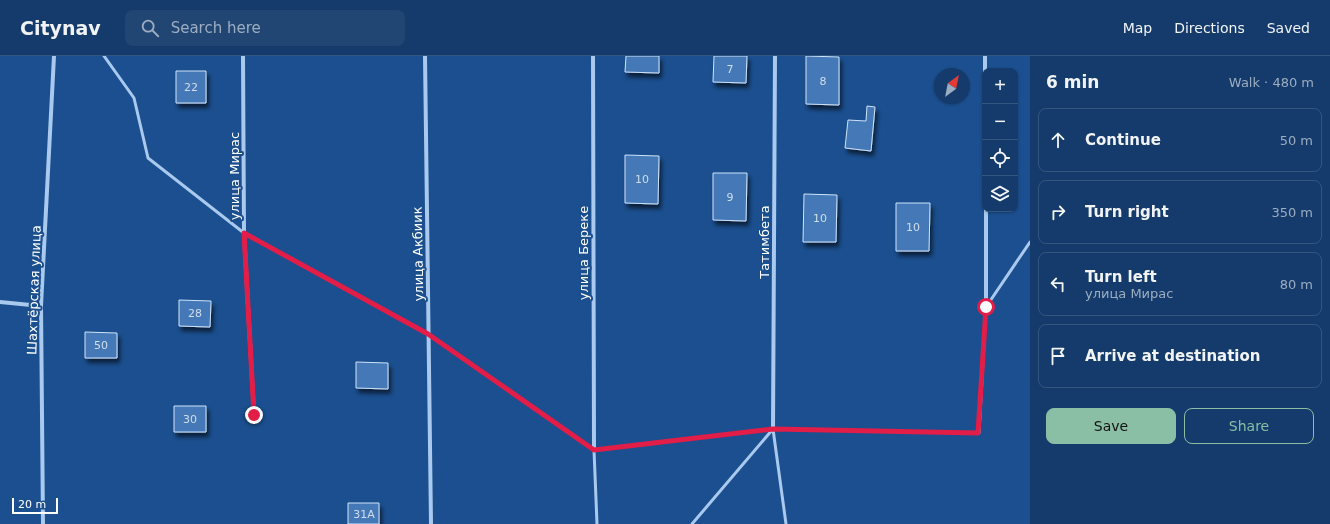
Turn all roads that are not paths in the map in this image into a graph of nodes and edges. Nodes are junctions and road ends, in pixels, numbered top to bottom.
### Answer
1 (54, 56) edge
2 (104, 56) edge
3 (243, 56) edge
4 (425, 56) edge
5 (593, 56) edge
6 (775, 56) edge
7 (985, 56) edge
8 (985, 68) edge
9 (986, 212) edge
10 (244, 233) junction
11 (1030, 242) edge
12 (0, 302) edge
13 (41, 306) junction
14 (986, 307) junction
15 (428, 334) junction
16 (254, 415) dead end
17 (773, 429) junction
18 (594, 450) junction
19 (43, 524) edge
20 (431, 524) edge
21 (597, 524) edge
22 (692, 524) edge
23 (786, 524) edge

1 - 13 street, Шахтёрская улица
2 - 10 lane
3 - 10 street, улица Мирас
4 - 15 street, улица Акбиик
5 - 18 street, улица Береке
6 - 17 street, Татимбета
7 - 8 street
9 - 14 street
10 - 15 lane
10 - 16 street, улица Мирас
11 - 14 lane
12 - 13 street
13 - 19 street, Шахтёрская улица
14 - 17 lane
15 - 18 lane
15 - 20 street, улица Акбиик
17 - 18 lane
17 - 22 lane
17 - 23 lane
18 - 21 lane

